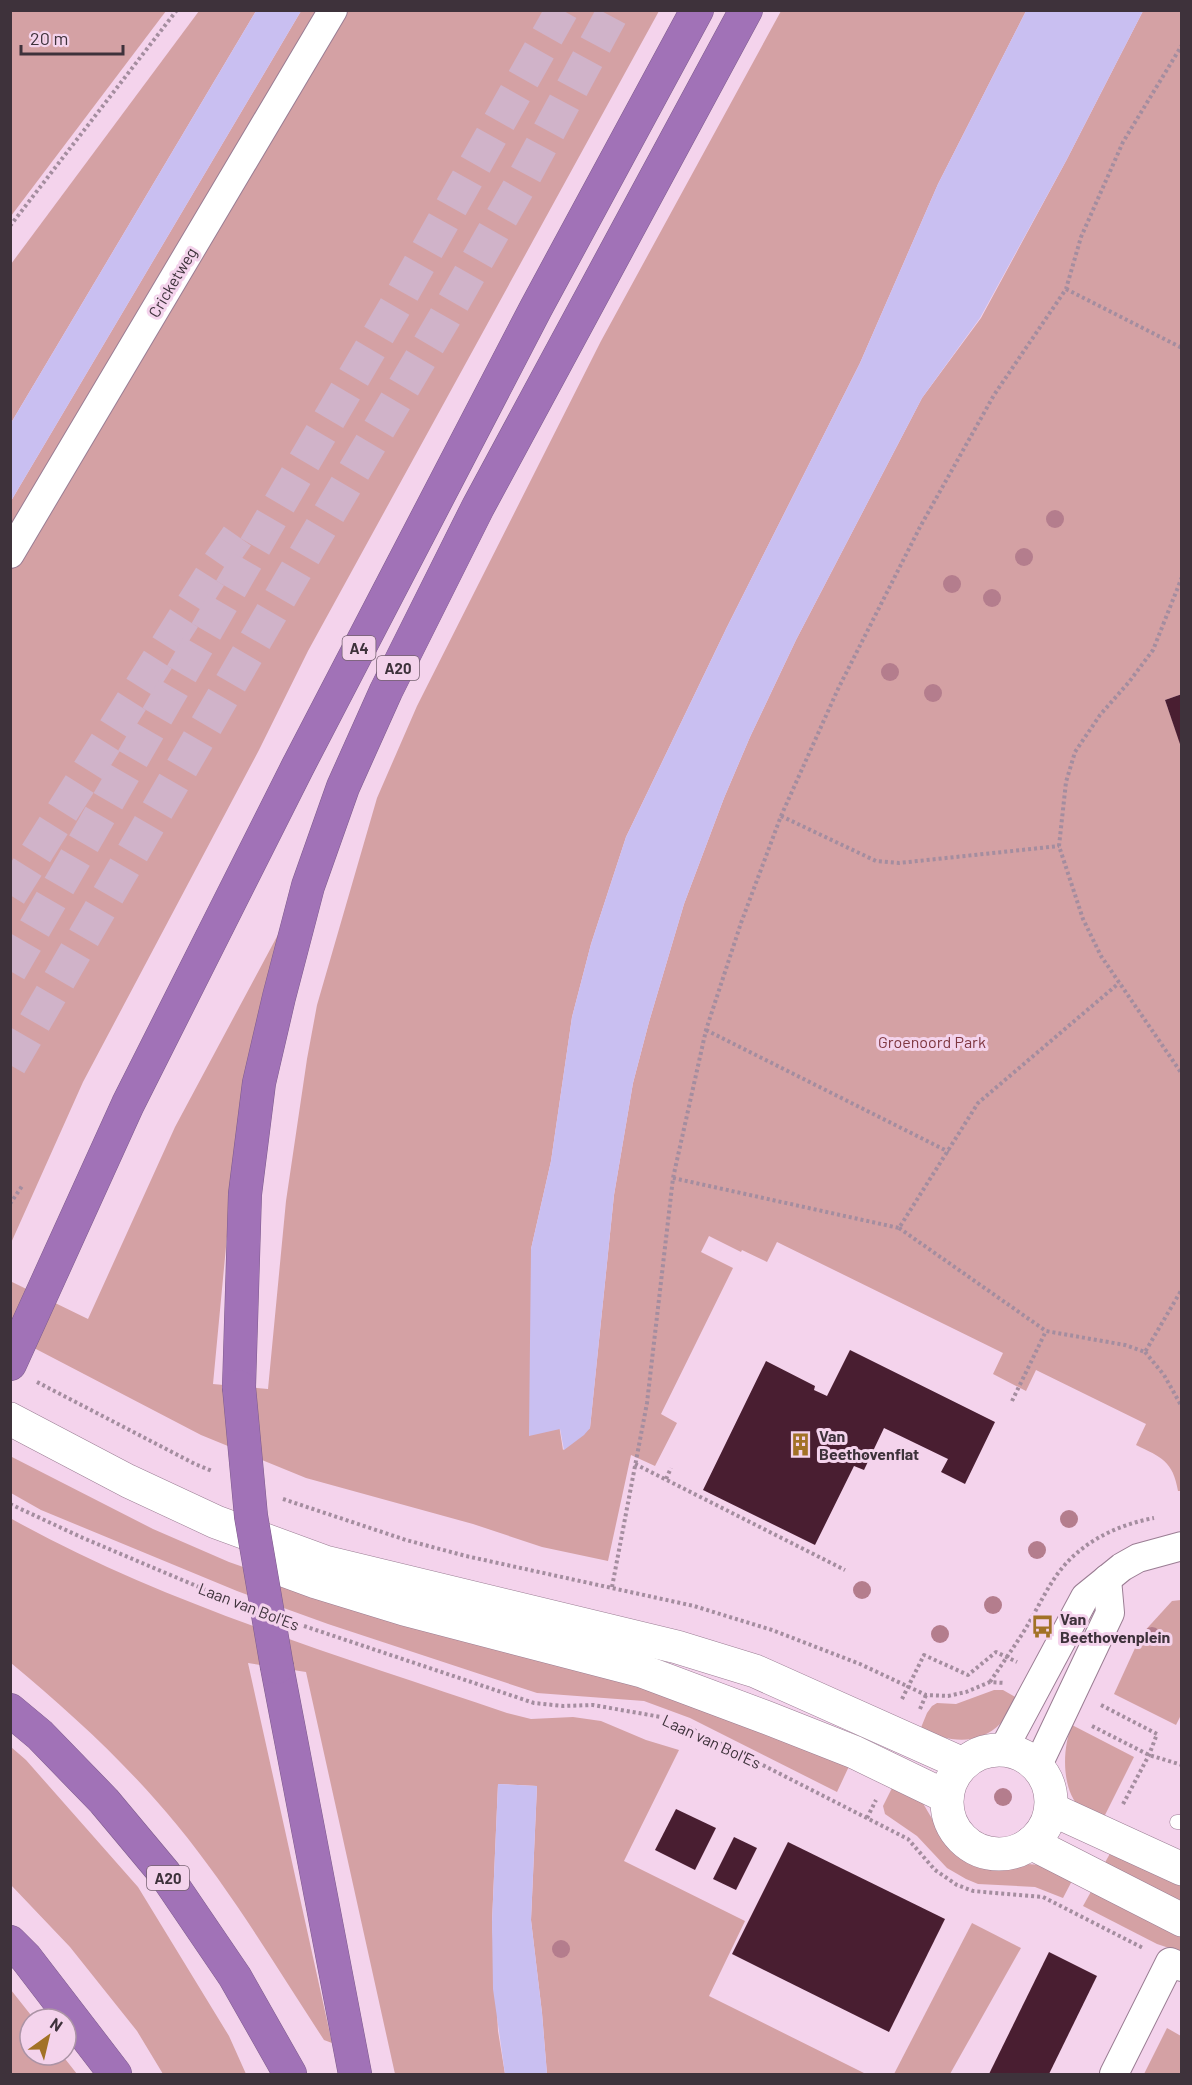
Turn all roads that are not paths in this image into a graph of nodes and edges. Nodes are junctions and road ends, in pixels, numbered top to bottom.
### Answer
1 (333, 10) edge
2 (697, 10) edge
3 (746, 10) edge
4 (10, 554) edge
5 (21, 1372) edge
6 (10, 1419) edge
7 (10, 1445) edge
8 (1182, 1546) edge
9 (1107, 1579) junction
10 (10, 1710) edge
11 (1003, 1750) junction
12 (963, 1764) junction
13 (1037, 1767) junction
14 (947, 1797) junction
15 (1051, 1809) junction
16 (1031, 1843) junction
17 (1182, 1869) edge
18 (1182, 1920) edge
19 (10, 1942) edge
20 (1176, 1964) edge
21 (115, 2074) edge
22 (290, 2074) edge
23 (355, 2074) edge
24 (1114, 2074) edge

1 - 4 street, Cricketweg
2 - 5 highway, A4
3 - 23 highway, A20, bridge
6 - 12 street
7 - 14 street
8 - 9 street
9 - 11 street
9 - 13 street
10 - 22 highway, A20
11 - 12 street
11 - 13 street
12 - 14 street
13 - 15 street
14 - 16 street
15 - 16 street
15 - 17 street
16 - 18 street
19 - 21 highway
20 - 24 street

